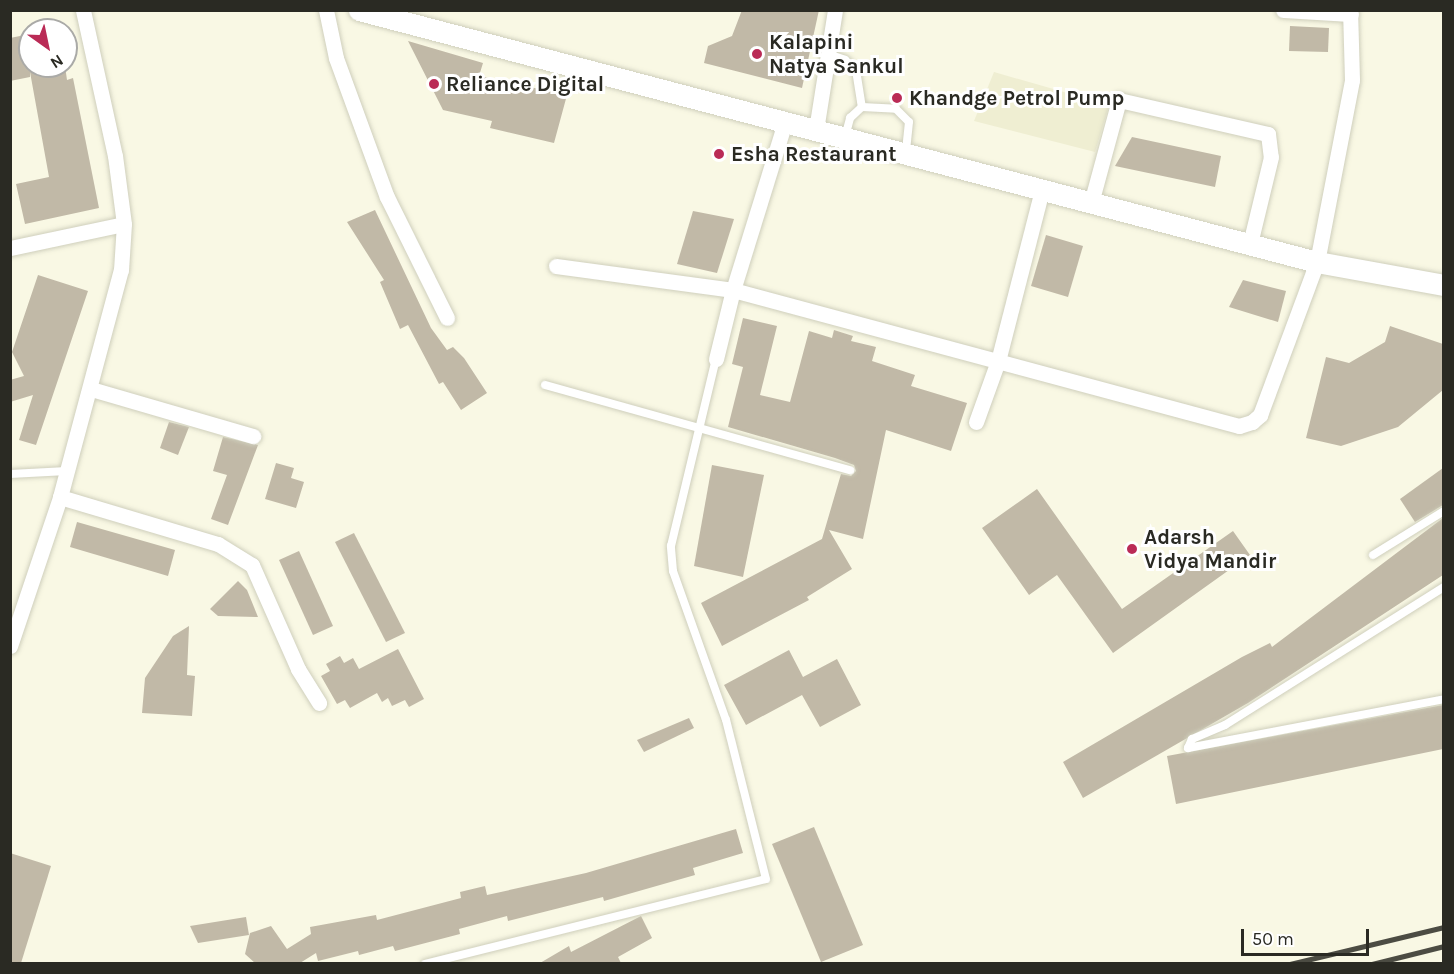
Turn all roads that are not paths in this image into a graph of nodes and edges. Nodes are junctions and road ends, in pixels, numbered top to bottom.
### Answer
1 (83, 10) edge
2 (326, 10) edge
3 (359, 10) edge
4 (834, 10) edge
5 (1282, 10) edge
6 (1350, 12) edge
7 (828, 54) junction
8 (862, 107) junction
9 (785, 123) junction
10 (816, 130) junction
11 (845, 138) junction
12 (905, 154) junction
13 (1042, 190) junction
14 (1090, 202) junction
15 (124, 224) junction
16 (1250, 244) junction
17 (10, 248) edge
18 (1317, 262) junction
19 (556, 266) dead end
20 (1443, 285) edge
21 (733, 290) junction
22 (447, 318) dead end
23 (716, 359) joint
24 (998, 361) junction
25 (545, 385) dead end
26 (91, 389) junction
27 (976, 422) dead end
28 (699, 428) junction
29 (253, 436) dead end
30 (850, 470) dead end
31 (67, 471) junction
32 (10, 474) edge
33 (60, 497) junction
34 (1443, 511) edge
35 (1373, 555) dead end
36 (1443, 587) edge
37 (10, 646) edge
38 (1443, 699) edge
39 (319, 703) dead end
40 (425, 963) edge

1 - 15 street
2 - 22 street
3 - 9 main road
4 - 7 street
5 - 6 street
6 - 18 street
7 - 8 lane
7 - 10 street
8 - 11 lane
8 - 12 lane
9 - 10 main road
9 - 21 street
10 - 11 main road
11 - 12 main road
12 - 13 main road
13 - 14 main road
13 - 24 street
14 - 16 main road
14 - 16 street
15 - 17 street
15 - 26 street
16 - 18 main road
18 - 20 main road
18 - 24 street
19 - 21 street
21 - 23 street
21 - 24 street
23 - 28 lane
24 - 27 street
25 - 28 lane
26 - 29 street
26 - 31 street
28 - 30 lane
28 - 40 lane
31 - 32 lane
31 - 33 street
33 - 37 street
33 - 39 street
34 - 35 lane
36 - 38 lane

